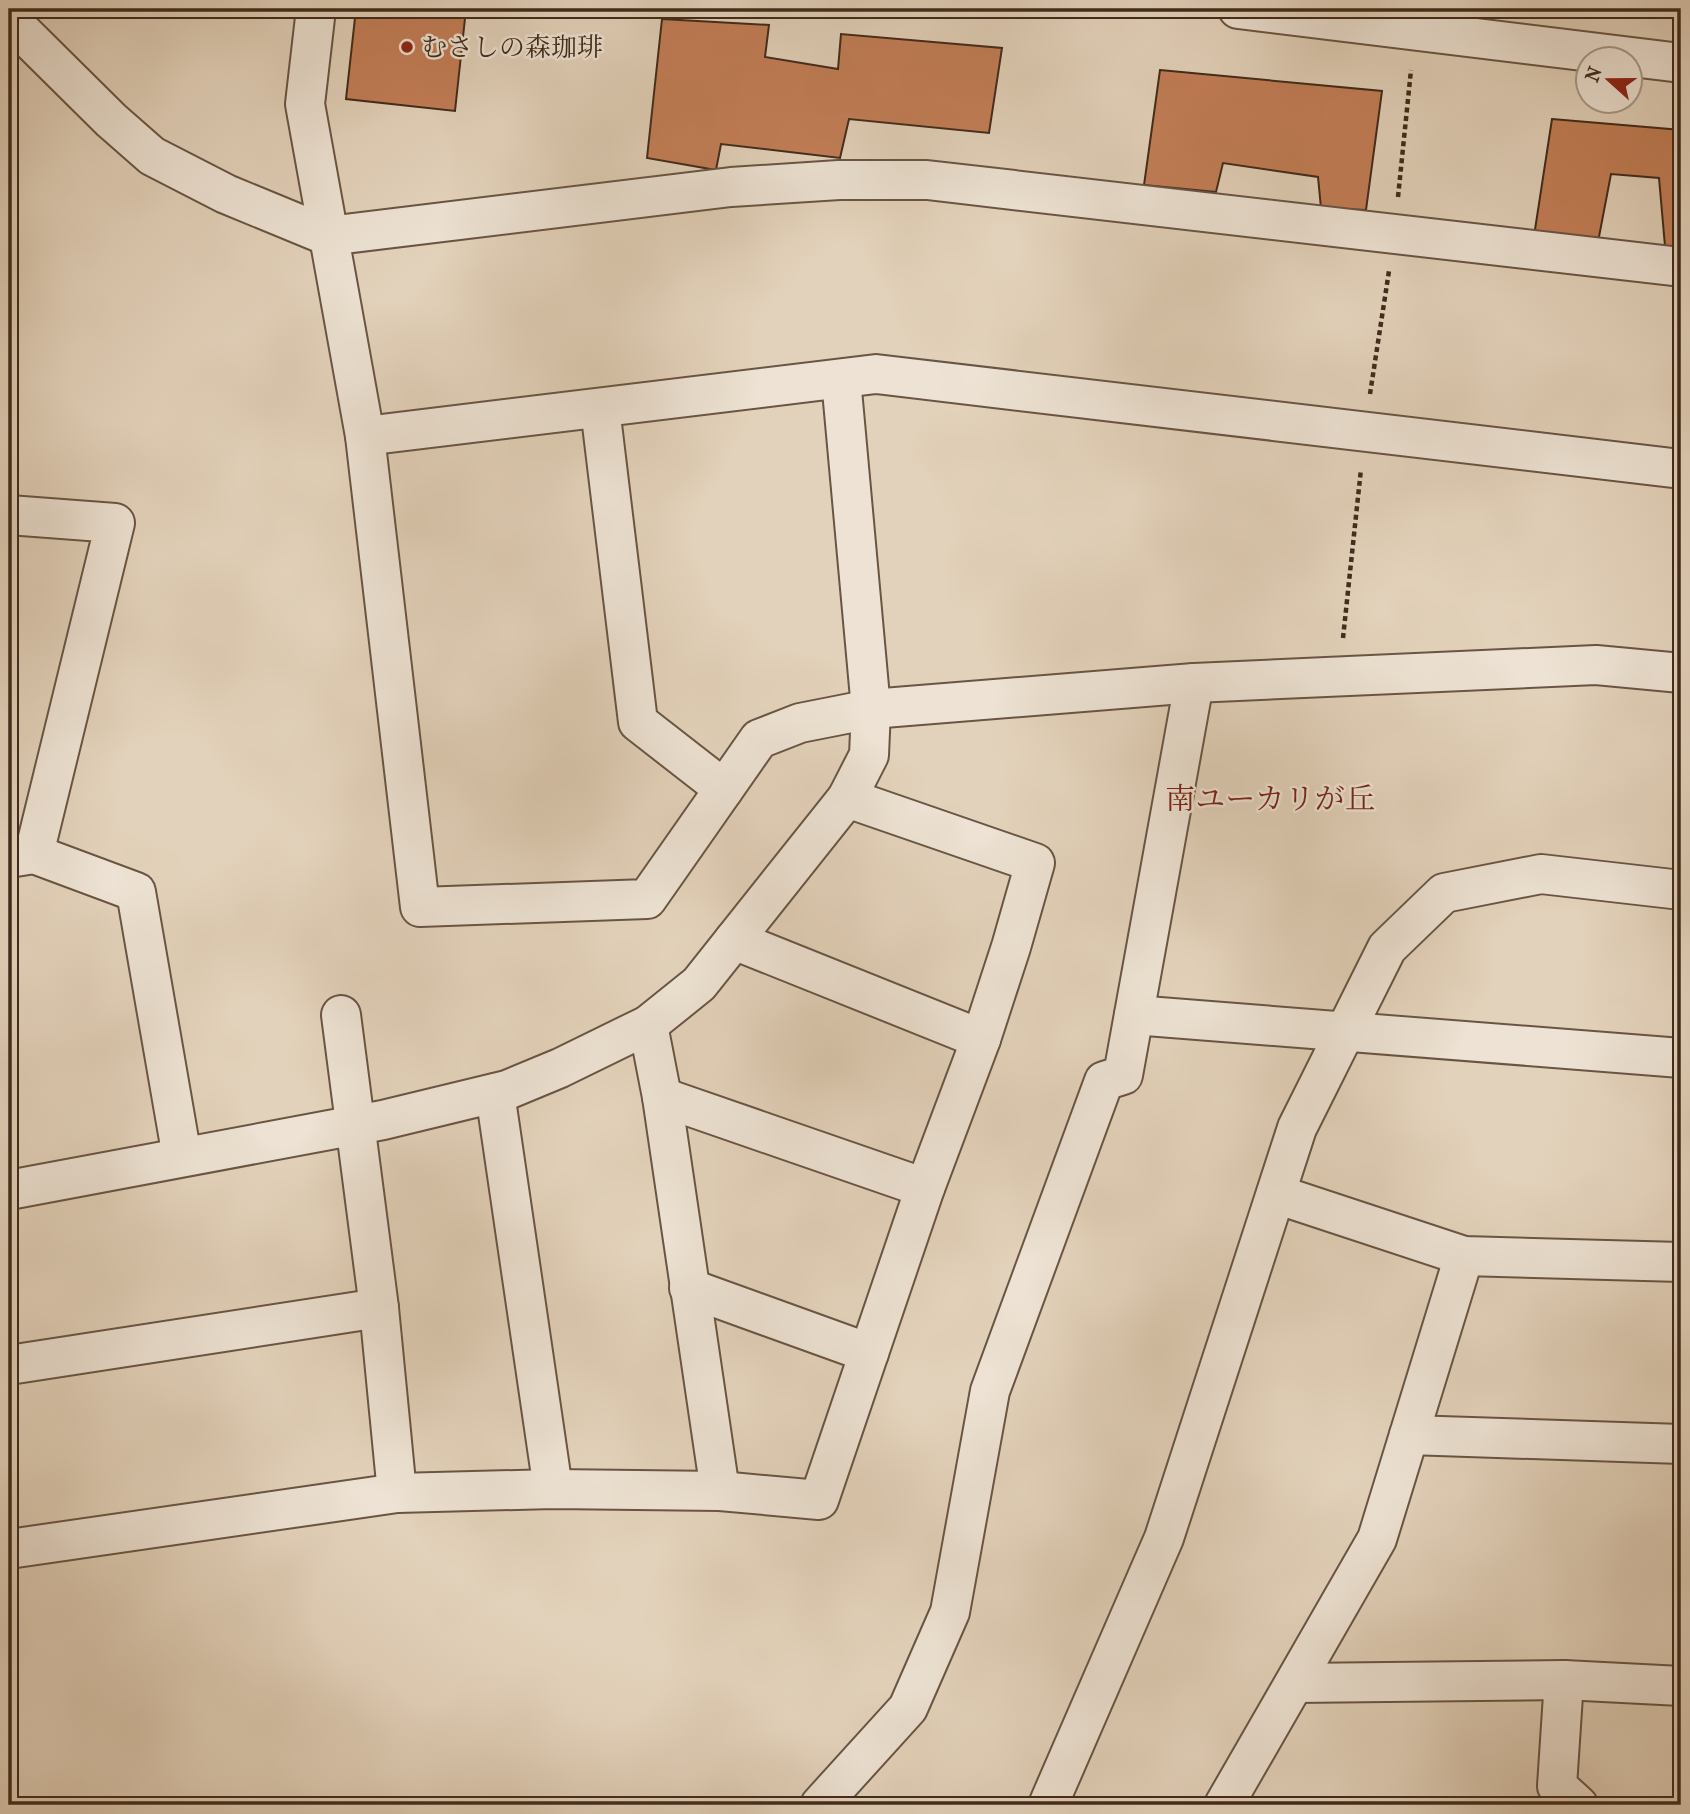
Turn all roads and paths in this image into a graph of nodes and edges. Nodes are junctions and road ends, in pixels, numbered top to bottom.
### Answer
1 (316, 9) edge
2 (1238, 9) edge
3 (1654, 9) edge
4 (1681, 12) edge
5 (9, 19) edge
6 (1415, 31) junction
7 (1681, 63) edge
8 (1394, 234) junction
9 (328, 236) junction
10 (1681, 267) edge
11 (841, 379) junction
12 (600, 408) junction
13 (1364, 432) junction
14 (365, 436) junction
15 (1681, 469) edge
16 (9, 515) edge
17 (1681, 673) edge
18 (1339, 677) junction
19 (1194, 683) junction
20 (871, 709) junction
21 (724, 789) junction
22 (847, 798) junction
23 (21, 856) edge
24 (1681, 890) edge
25 (733, 940) junction
26 (341, 1015) dead end
27 (1134, 1016) junction
28 (648, 1025) junction
29 (1344, 1033) junction
30 (981, 1039) junction
31 (1681, 1058) edge
32 (495, 1093) junction
33 (662, 1097) junction
34 (355, 1125) junction
35 (182, 1157) junction
36 (10, 1185) edge
37 (925, 1188) junction
38 (1276, 1194) junction
39 (1464, 1256) junction
40 (1681, 1262) edge
41 (689, 1288) junction
42 (379, 1308) junction
43 (869, 1353) junction
44 (9, 1365) edge
45 (1409, 1435) junction
46 (1681, 1444) edge
47 (554, 1489) junction
48 (720, 1491) junction
49 (397, 1493) junction
50 (9, 1549) edge
51 (1563, 1680) junction
52 (1295, 1683) junction
53 (1681, 1686) edge
54 (820, 1805) edge
55 (1048, 1805) edge
56 (1224, 1805) edge
57 (1578, 1805) edge

1 - 9 street
2 - 6 street
3 - 4 path
5 - 9 street
6 - 7 street
6 - 8 path
8 - 9 street
8 - 10 street
8 - 13 path
9 - 14 street
11 - 12 street
11 - 13 street
11 - 20 street
12 - 14 street
12 - 21 street
13 - 15 street
13 - 18 path
14 - 21 street
16 - 23 street
17 - 18 street
18 - 19 street
19 - 20 street
19 - 27 street
20 - 21 street
20 - 22 street
22 - 25 street
22 - 30 street
23 - 35 street
24 - 29 street
25 - 28 street
25 - 30 street
26 - 34 street
27 - 29 street
27 - 54 street
28 - 32 street
28 - 33 street
29 - 31 street
29 - 38 street
30 - 37 street
32 - 34 street
32 - 47 street
33 - 37 street
33 - 41 street
34 - 35 street
34 - 42 street
35 - 36 street
37 - 43 street
38 - 39 street
38 - 55 street
39 - 40 street
39 - 45 street
41 - 43 street
41 - 48 street
42 - 44 street
42 - 49 street
43 - 48 street
45 - 46 street
45 - 52 street
47 - 48 street
47 - 49 street
49 - 50 street
51 - 52 street
51 - 53 street
51 - 57 street
52 - 56 street

